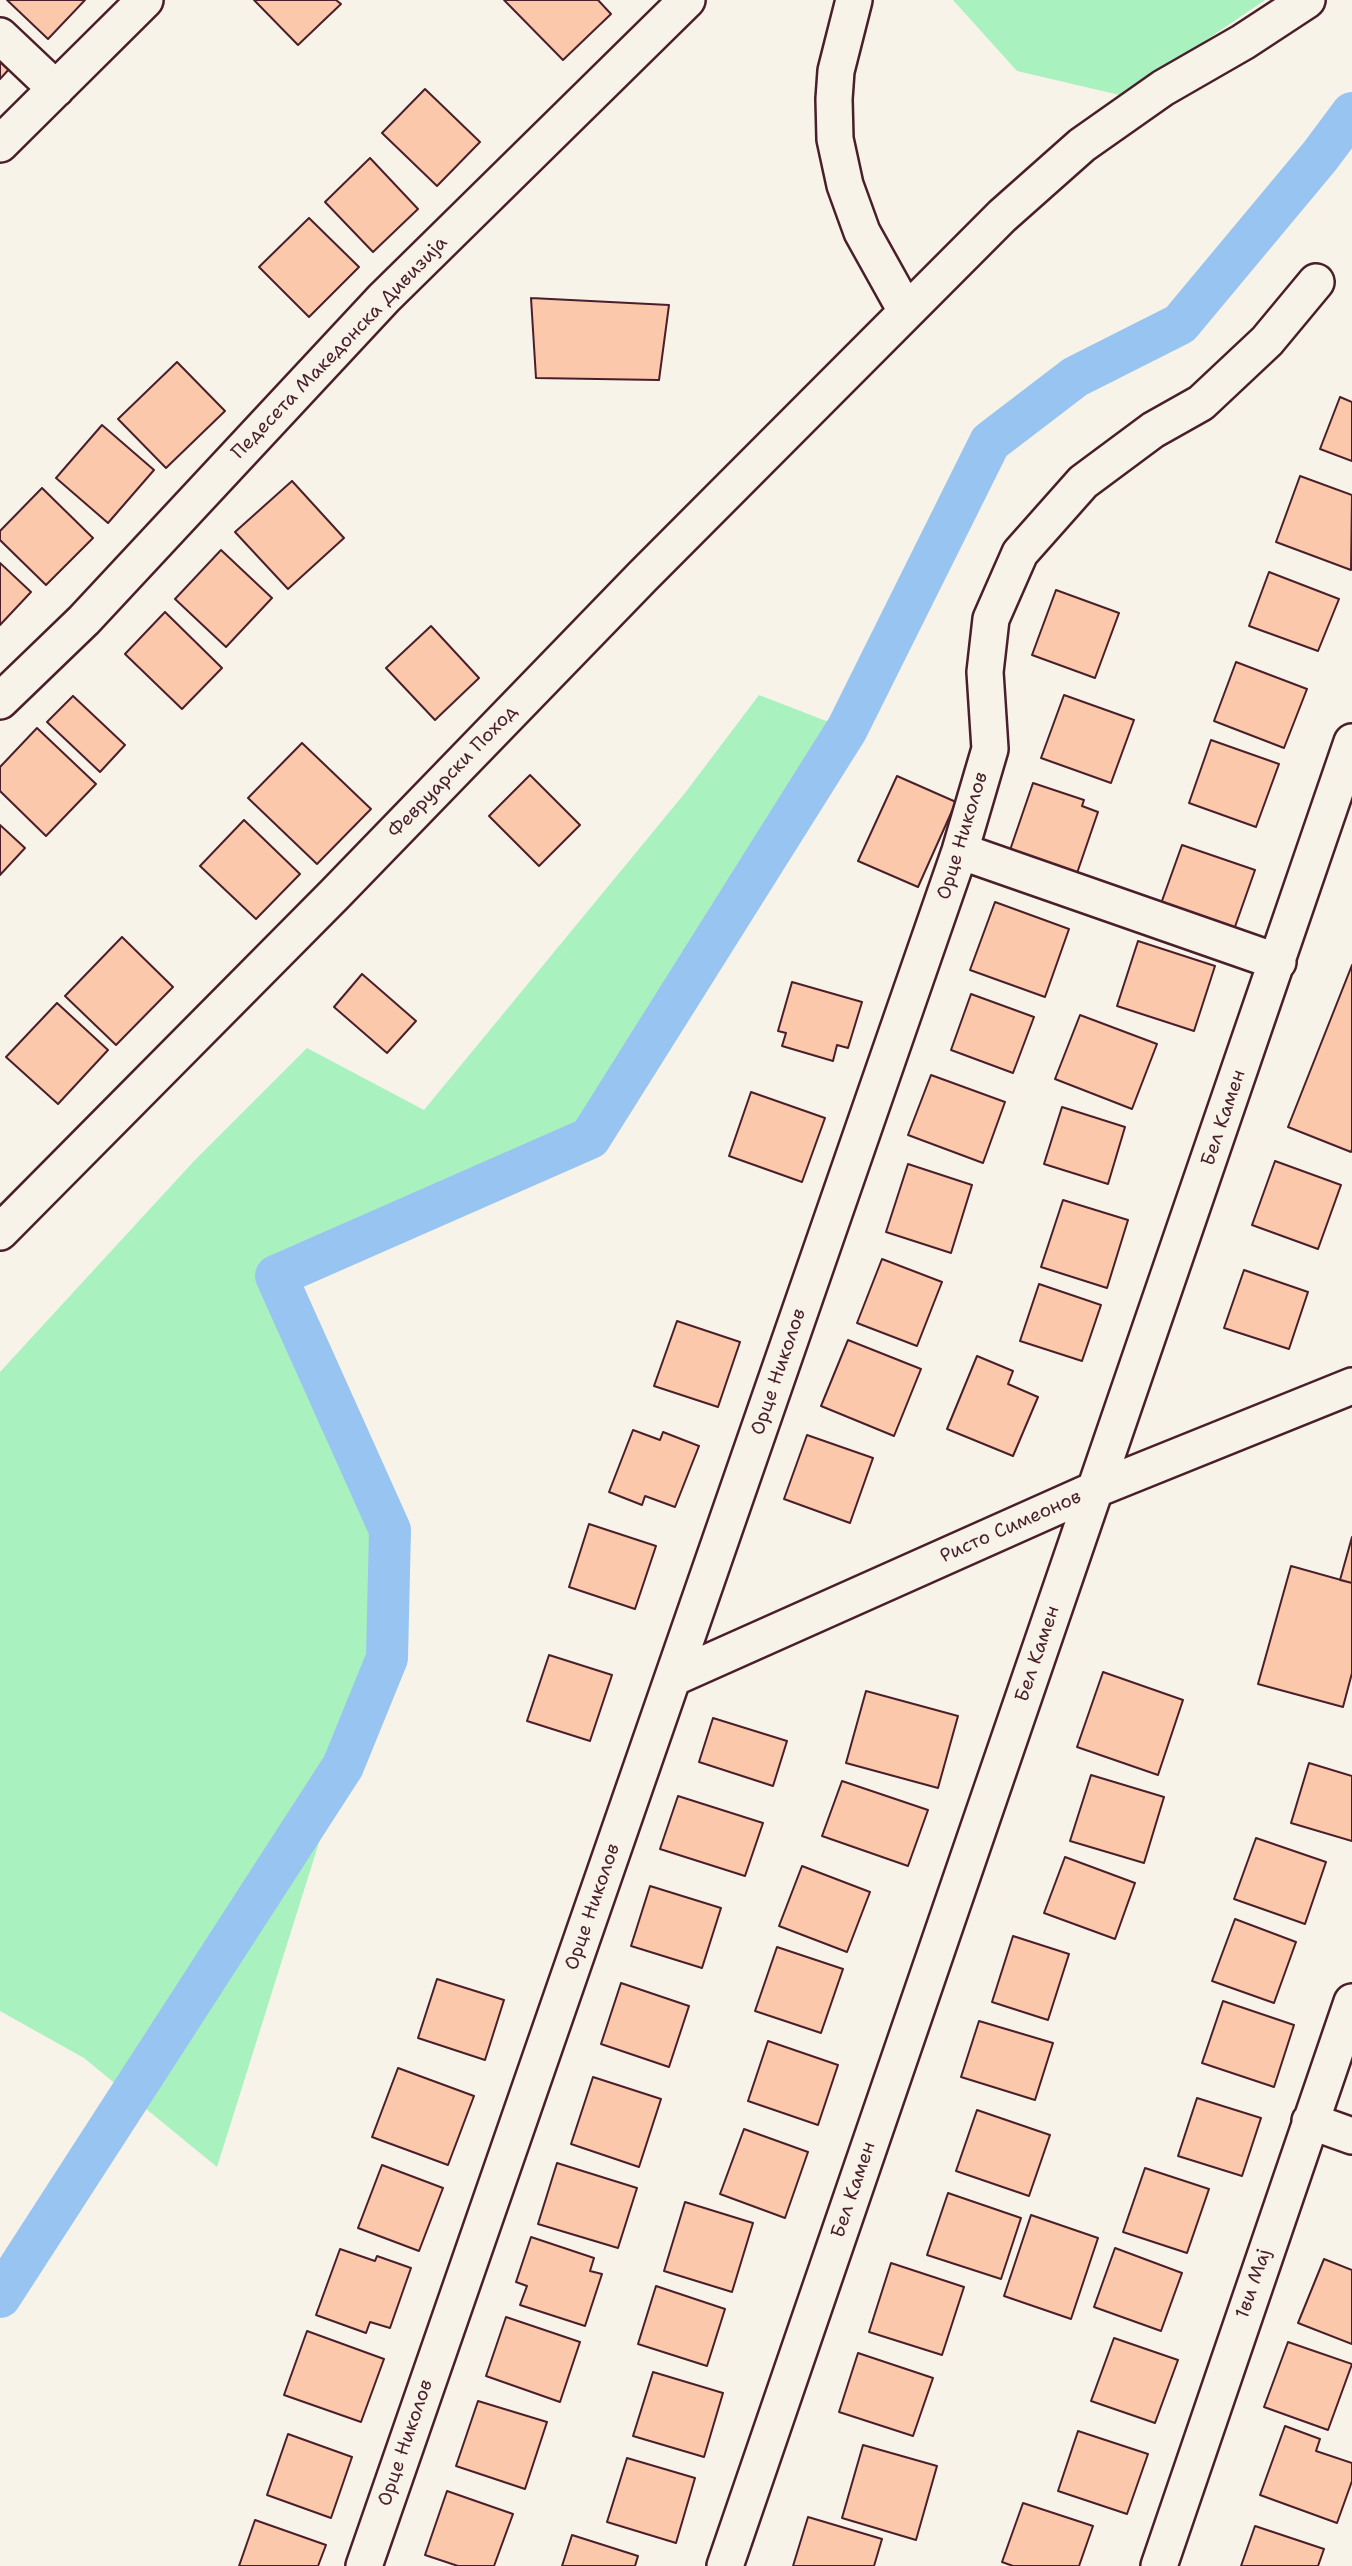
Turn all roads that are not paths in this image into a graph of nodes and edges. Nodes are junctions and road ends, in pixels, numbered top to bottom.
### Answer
1 (145, 0) edge
2 (687, 0) edge
3 (853, 0) edge
4 (1307, 0) edge
5 (0, 36) edge
6 (56, 89) junction
7 (0, 144) edge
8 (1317, 282) dead end
9 (906, 311) junction
10 (0, 701) edge
11 (1352, 742) edge
12 (960, 851) junction
13 (1278, 962) junction
14 (0, 1232) edge
15 (1352, 1386) edge
16 (1094, 1490) junction
17 (673, 1678) junction
18 (1352, 2002) edge
19 (1310, 2121) junction
20 (1352, 2136) edge
21 (363, 2566) edge
22 (725, 2566) edge
23 (1159, 2566) edge

1 - 6 street
2 - 10 street, Педесета Македонска Дивизија
3 - 9 street
4 - 9 street, Февруарски Поход
5 - 6 street
6 - 7 street
8 - 12 street, Орце Николов
9 - 14 street, Февруарски Поход
11 - 13 street, Бел Камен
12 - 13 street
12 - 17 street, Орце Николов
13 - 16 street, Бел Камен
15 - 16 street, Ристо Симеонов
16 - 17 street, Ристо Симеонов
16 - 22 street, Бел Камен
17 - 21 street, Орце Николов
18 - 19 street, 1ви Мај
19 - 20 street
19 - 23 street, 1ви Мај

